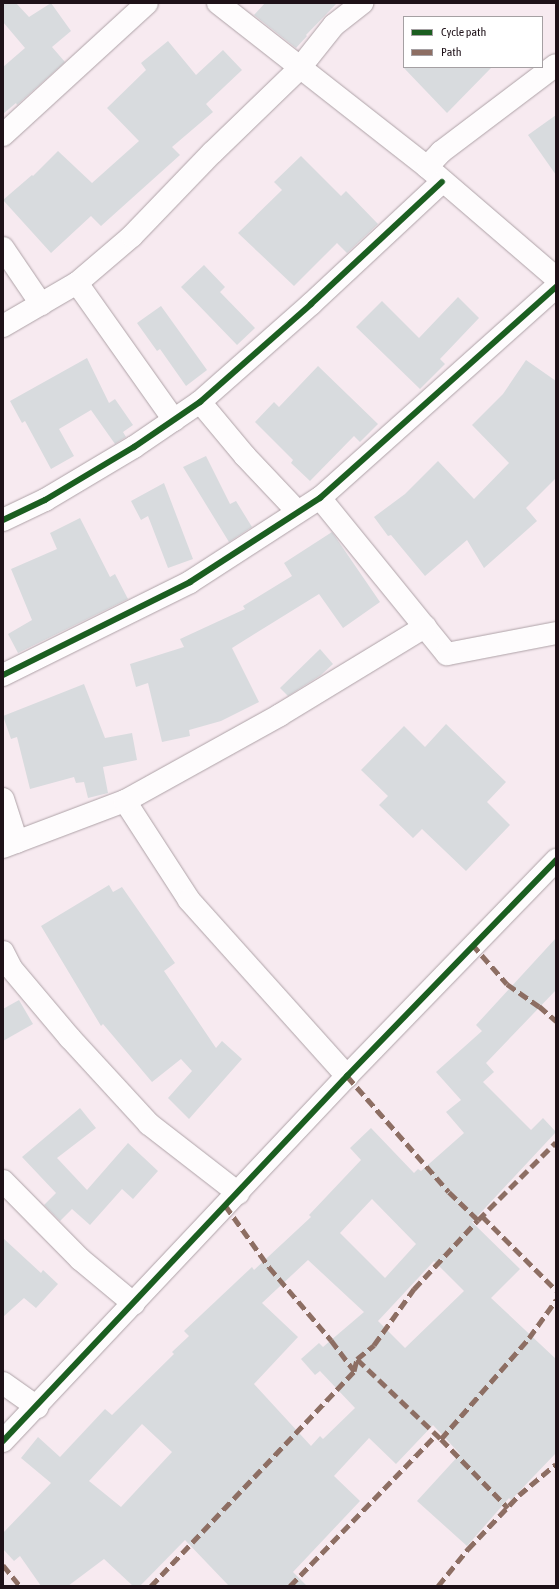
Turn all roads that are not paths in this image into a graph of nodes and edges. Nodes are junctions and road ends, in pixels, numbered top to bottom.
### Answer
1 (147, 3) edge
2 (218, 3) edge
3 (362, 3) edge
4 (556, 65) edge
5 (300, 69) junction
6 (3, 135) edge
7 (427, 167) junction
8 (442, 182) junction
9 (3, 248) edge
10 (556, 278) edge
11 (77, 283) junction
12 (556, 287) edge
13 (41, 304) junction
14 (3, 326) edge
15 (200, 402) junction
16 (174, 420) junction
17 (320, 498) junction
18 (297, 511) junction
19 (3, 520) edge
20 (425, 627) junction
21 (556, 633) edge
22 (3, 675) edge
23 (3, 799) edge
24 (125, 801) junction
25 (10, 845) edge
26 (556, 860) edge
27 (3, 952) edge
28 (347, 1076) junction
29 (3, 1181) edge
30 (238, 1193) junction
31 (134, 1304) junction
32 (3, 1383) edge
33 (38, 1407) junction
34 (3, 1441) edge

1 - 6 street
2 - 5 street
3 - 5 street
4 - 7 street
5 - 7 street
5 - 11 street
7 - 8 street
8 - 10 street
8 - 15 street
9 - 13 street
11 - 13 street
11 - 16 street
12 - 17 street
13 - 14 street
15 - 16 street
15 - 18 street
16 - 19 street
17 - 18 street
17 - 20 street
18 - 22 street
20 - 21 street
20 - 24 street
23 - 25 street
24 - 25 street
24 - 28 street
26 - 28 street
27 - 30 street
28 - 30 street
29 - 31 street
30 - 31 street
31 - 33 street
32 - 33 street
33 - 34 street

